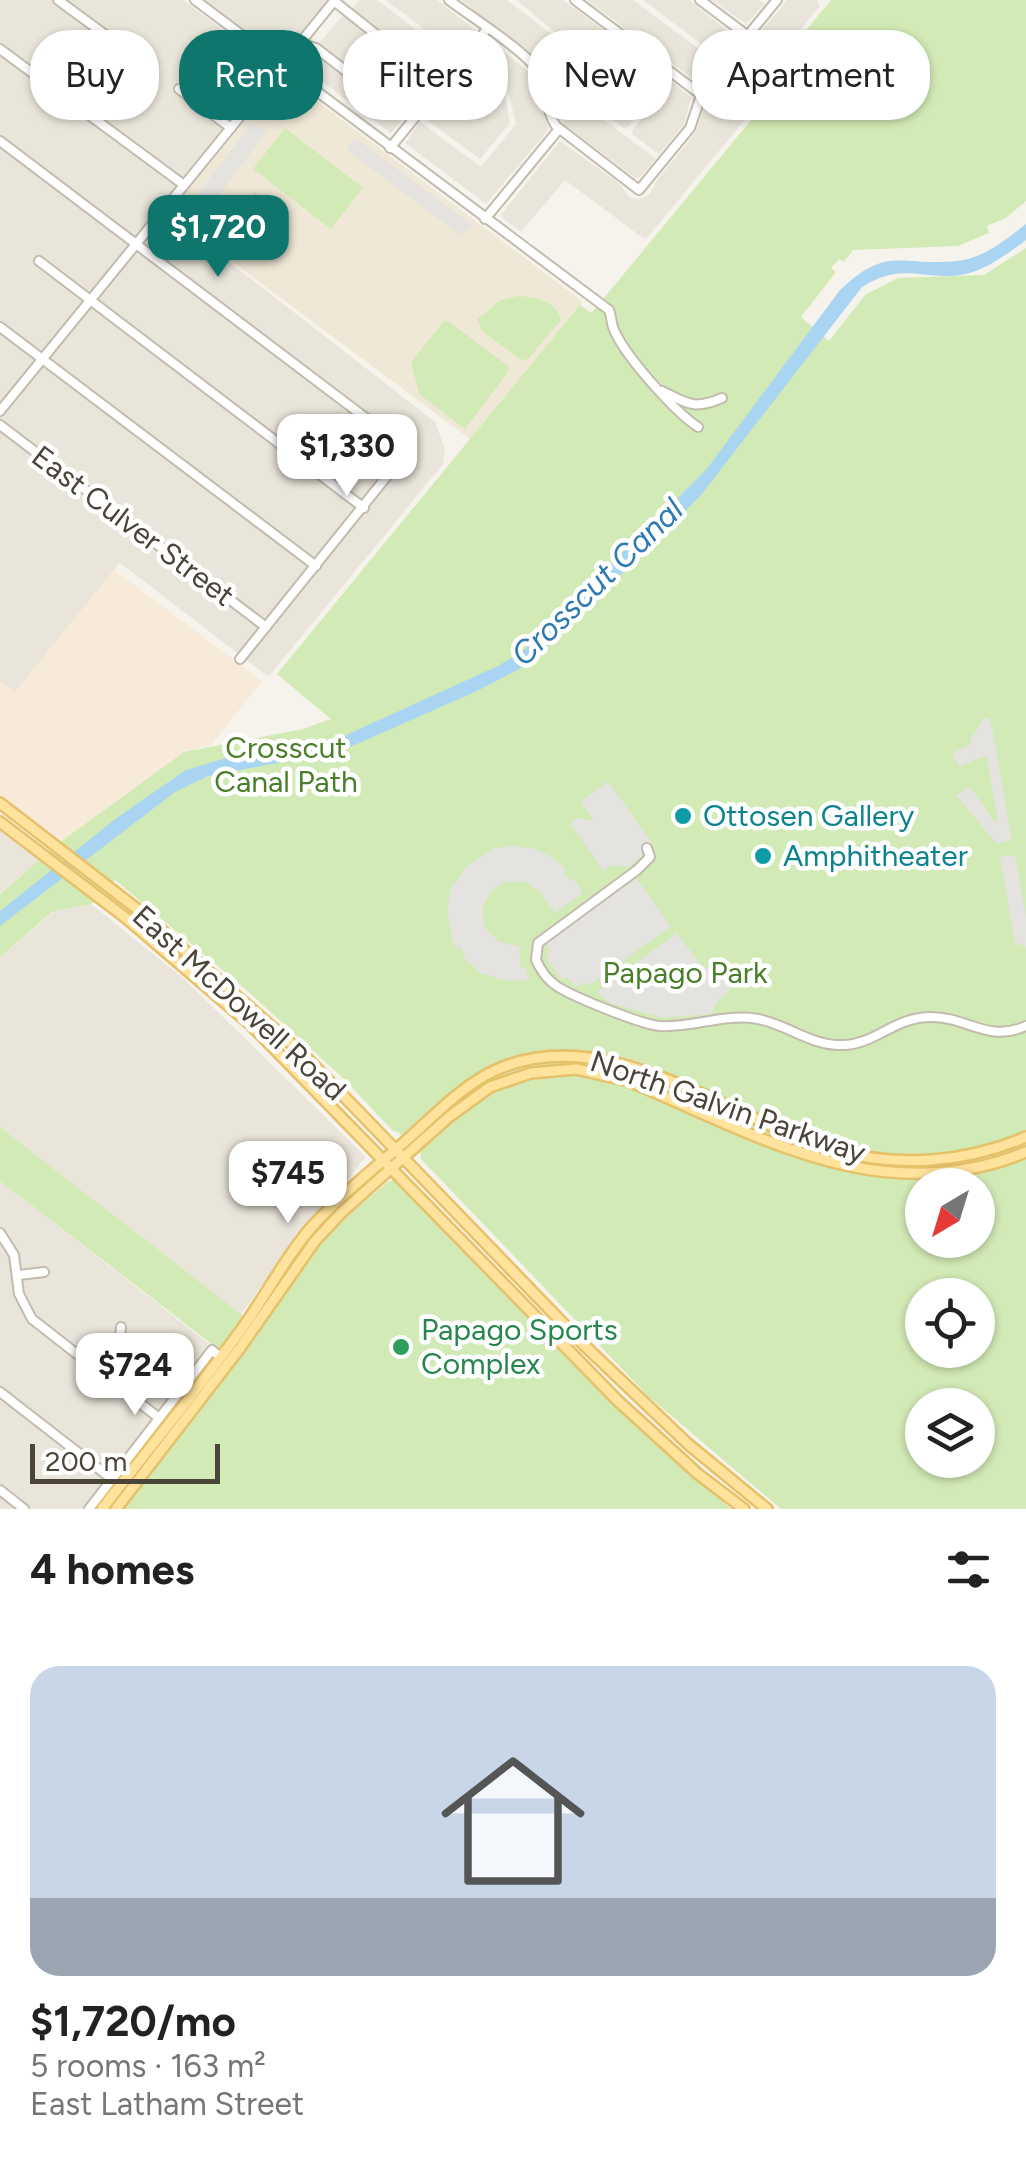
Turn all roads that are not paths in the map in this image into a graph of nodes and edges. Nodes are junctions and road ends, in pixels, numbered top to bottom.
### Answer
1 (58, 0) edge
2 (195, 0) edge
3 (449, 0) edge
4 (575, 0) edge
5 (700, 0) edge
6 (777, 0) edge
7 (331, 2) edge
8 (487, 29) joint
9 (99, 30) edge
10 (234, 30) edge
11 (310, 30) edge
12 (616, 30) edge
13 (740, 30) edge
14 (753, 30) edge
15 (0, 49) edge
16 (323, 53) edge
17 (672, 73) edge
18 (692, 88) edge
19 (178, 89) dead end
20 (323, 98) edge
21 (237, 120) edge
22 (413, 120) edge
23 (692, 120) edge
24 (231, 128) junction
25 (559, 129) junction
26 (0, 141) edge
27 (390, 148) junction
28 (184, 186) junction
29 (485, 219) junction
30 (138, 243) junction
31 (39, 262) dead end
32 (91, 300) junction
33 (0, 327) edge
34 (43, 358) junction
35 (662, 391) junction
36 (722, 398) dead end
37 (0, 410) edge
38 (0, 425) edge
39 (698, 427) dead end
40 (364, 508) junction
41 (316, 566) junction
42 (266, 627) junction
43 (240, 659) dead end
44 (0, 803) edge
45 (0, 822) edge
46 (648, 848) dead end
47 (186, 950) junction
48 (224, 1002) junction
49 (1026, 1026) edge
50 (286, 1038) junction
51 (1026, 1137) edge
52 (1026, 1152) edge
53 (400, 1153) junction
54 (384, 1160) junction
55 (393, 1168) junction
56 (0, 1233) edge
57 (286, 1269) junction
58 (44, 1272) dead end
59 (19, 1275) junction
60 (20, 1294) junction
61 (6, 1296) dead end
62 (121, 1327) dead end
63 (220, 1357) junction
64 (97, 1371) junction
65 (0, 1392) edge
66 (159, 1418) junction
67 (112, 1479) junction
68 (0, 1490) edge
69 (24, 1509) edge
70 (88, 1509) edge
71 (102, 1509) edge
72 (116, 1509) edge
73 (744, 1509) edge
74 (766, 1509) edge

1 - 9 street
2 - 10 street
3 - 8 street
4 - 12 street
5 - 13 street
6 - 14 street
7 - 11 street
7 - 16 street
8 - 25 street
15 - 28 street
17 - 18 street
19 - 24 street
20 - 27 street
21 - 24 street
22 - 27 street
23 - 25 street
24 - 28 street
25 - 29 street
26 - 30 street
27 - 29 street
28 - 30 street
29 - 35 street
30 - 32 street
30 - 40 street
31 - 32 street
32 - 34 street
32 - 40 street
33 - 34 street
34 - 37 street
34 - 41 street
35 - 36 street
35 - 39 street
38 - 42 street, East Culver Street
40 - 41 street
41 - 42 street
42 - 43 street
44 - 47 main road, East McDowell Road
45 - 48 main road, East McDowell Road
46 - 49 street
47 - 48 main road
47 - 50 main road, East McDowell Road
48 - 50 main road
48 - 54 main road, East McDowell Road
50 - 53 main road, East McDowell Road
51 - 53 main road, North Galvin Parkway
52 - 53 main road, North Galvin Parkway
53 - 54 main road
53 - 55 main road
53 - 74 main road, East McDowell Road
54 - 55 main road, East McDowell Road
54 - 57 main road
55 - 57 main road
55 - 73 main road, East McDowell Road
56 - 59 street
57 - 63 main road
57 - 72 main road
58 - 59 street
59 - 60 street
60 - 61 street
60 - 64 street
62 - 64 street
63 - 66 street
63 - 71 main road
64 - 66 street
65 - 67 street
66 - 67 street
67 - 70 street
68 - 69 street

